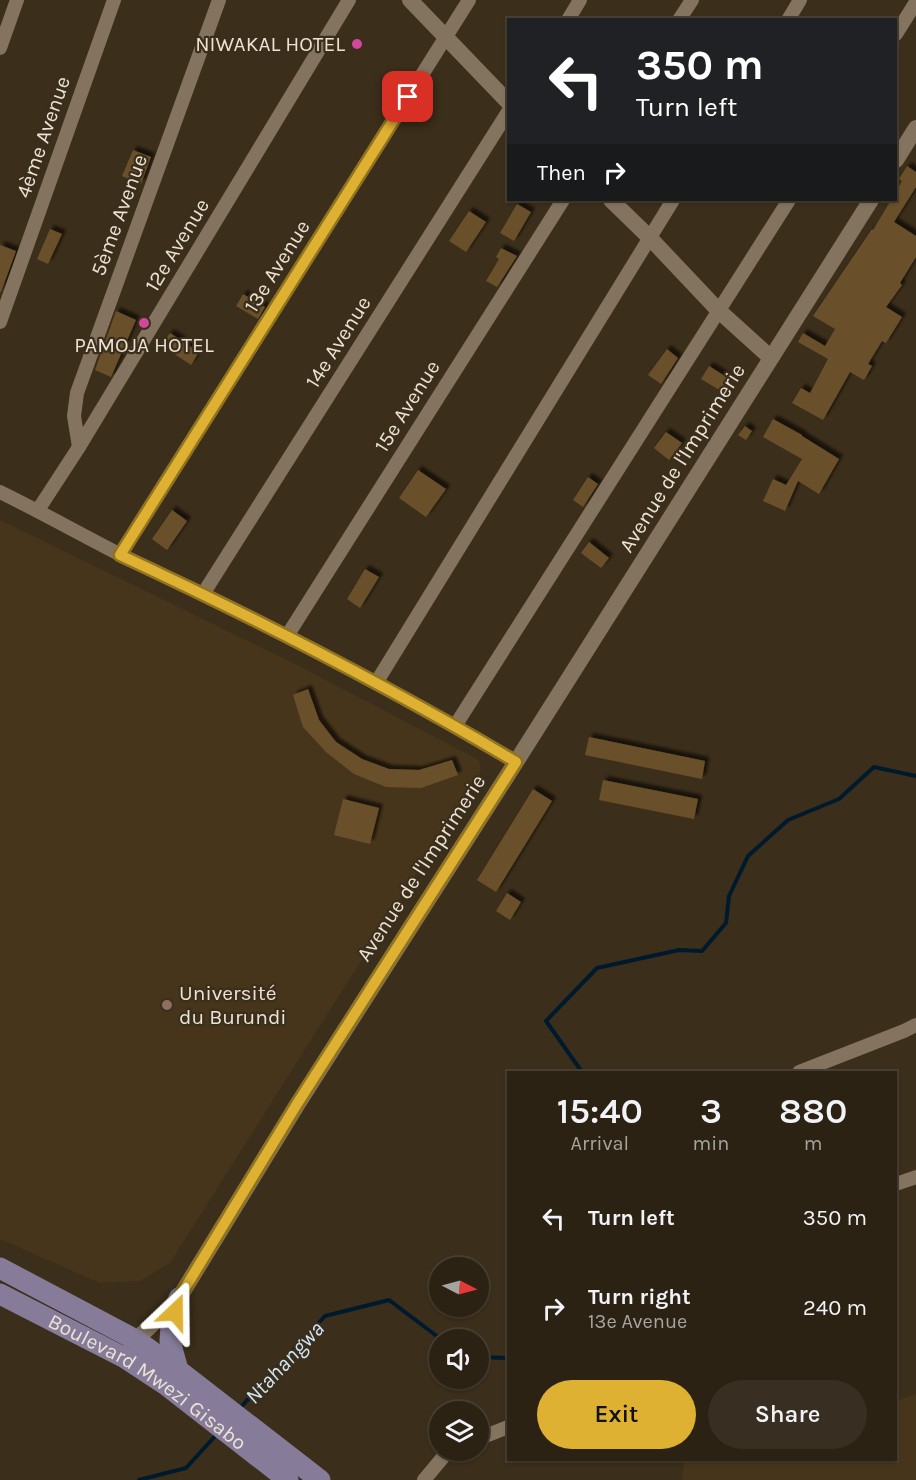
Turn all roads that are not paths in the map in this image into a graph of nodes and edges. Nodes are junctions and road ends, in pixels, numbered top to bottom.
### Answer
1 (17, 0) edge
2 (114, 0) edge
3 (219, 0) edge
4 (349, 0) edge
5 (410, 0) edge
6 (469, 0) edge
7 (580, 0) edge
8 (692, 0) edge
9 (800, 0) edge
10 (916, 2) edge
11 (569, 18) edge
12 (680, 18) edge
13 (789, 18) edge
14 (897, 32) edge
15 (445, 37) junction
16 (0, 48) edge
17 (507, 101) edge
18 (507, 114) edge
19 (916, 128) edge
20 (897, 158) edge
21 (562, 201) edge
22 (612, 201) edge
23 (672, 201) edge
24 (788, 201) edge
25 (870, 201) edge
26 (649, 237) junction
27 (718, 310) junction
28 (0, 322) edge
29 (771, 358) junction
30 (79, 447) junction
31 (0, 492) edge
32 (38, 510) junction
33 (120, 555) junction
34 (204, 594) junction
35 (287, 636) junction
36 (376, 683) junction
37 (455, 726) junction
38 (516, 762) junction
39 (916, 1025) edge
40 (802, 1071) edge
41 (916, 1178) edge
42 (897, 1184) edge
43 (0, 1268) edge
44 (0, 1294) edge
45 (179, 1298) junction
46 (130, 1349) junction
47 (186, 1384) junction
48 (507, 1428) edge
49 (489, 1435) edge
50 (440, 1461) edge
51 (282, 1467) edge
52 (320, 1480) edge
53 (424, 1480) edge

1 - 16 street
2 - 28 street, 4ème Avenue
3 - 30 street, 5ème Avenue
4 - 30 street, 12e Avenue
5 - 15 street
6 - 15 street, 13e Avenue
7 - 11 street
8 - 12 street
9 - 13 street
10 - 14 street
15 - 17 street
15 - 33 street, 13e Avenue
18 - 34 street, 14e Avenue
19 - 20 street
21 - 35 street, 15e Avenue
22 - 26 street
23 - 26 street
24 - 27 street
25 - 29 street, Avenue de l'Imprimerie
26 - 27 street
26 - 36 street
27 - 29 street
27 - 37 street
29 - 38 street, Avenue de l'Imprimerie
30 - 32 street, 12e Avenue
31 - 32 street
32 - 33 street
33 - 34 street
34 - 35 street
35 - 36 street
36 - 37 street
37 - 38 street
38 - 45 street, Avenue de l'Imprimerie
39 - 40 street
41 - 42 street
43 - 46 main road, Boulevard Mwezi Gisabo
44 - 46 main road, Boulevard Mwezi Gisabo
45 - 46 street, Avenue de l'Imprimerie
45 - 47 main road
46 - 47 main road, Boulevard Mwezi Gisabo
46 - 47 main road, Boulevard Mwezi Gisabo
47 - 51 main road, Boulevard Mwezi Gisabo
48 - 49 street
50 - 53 street
51 - 52 main road, Boulevard Mwezi Gisabo

